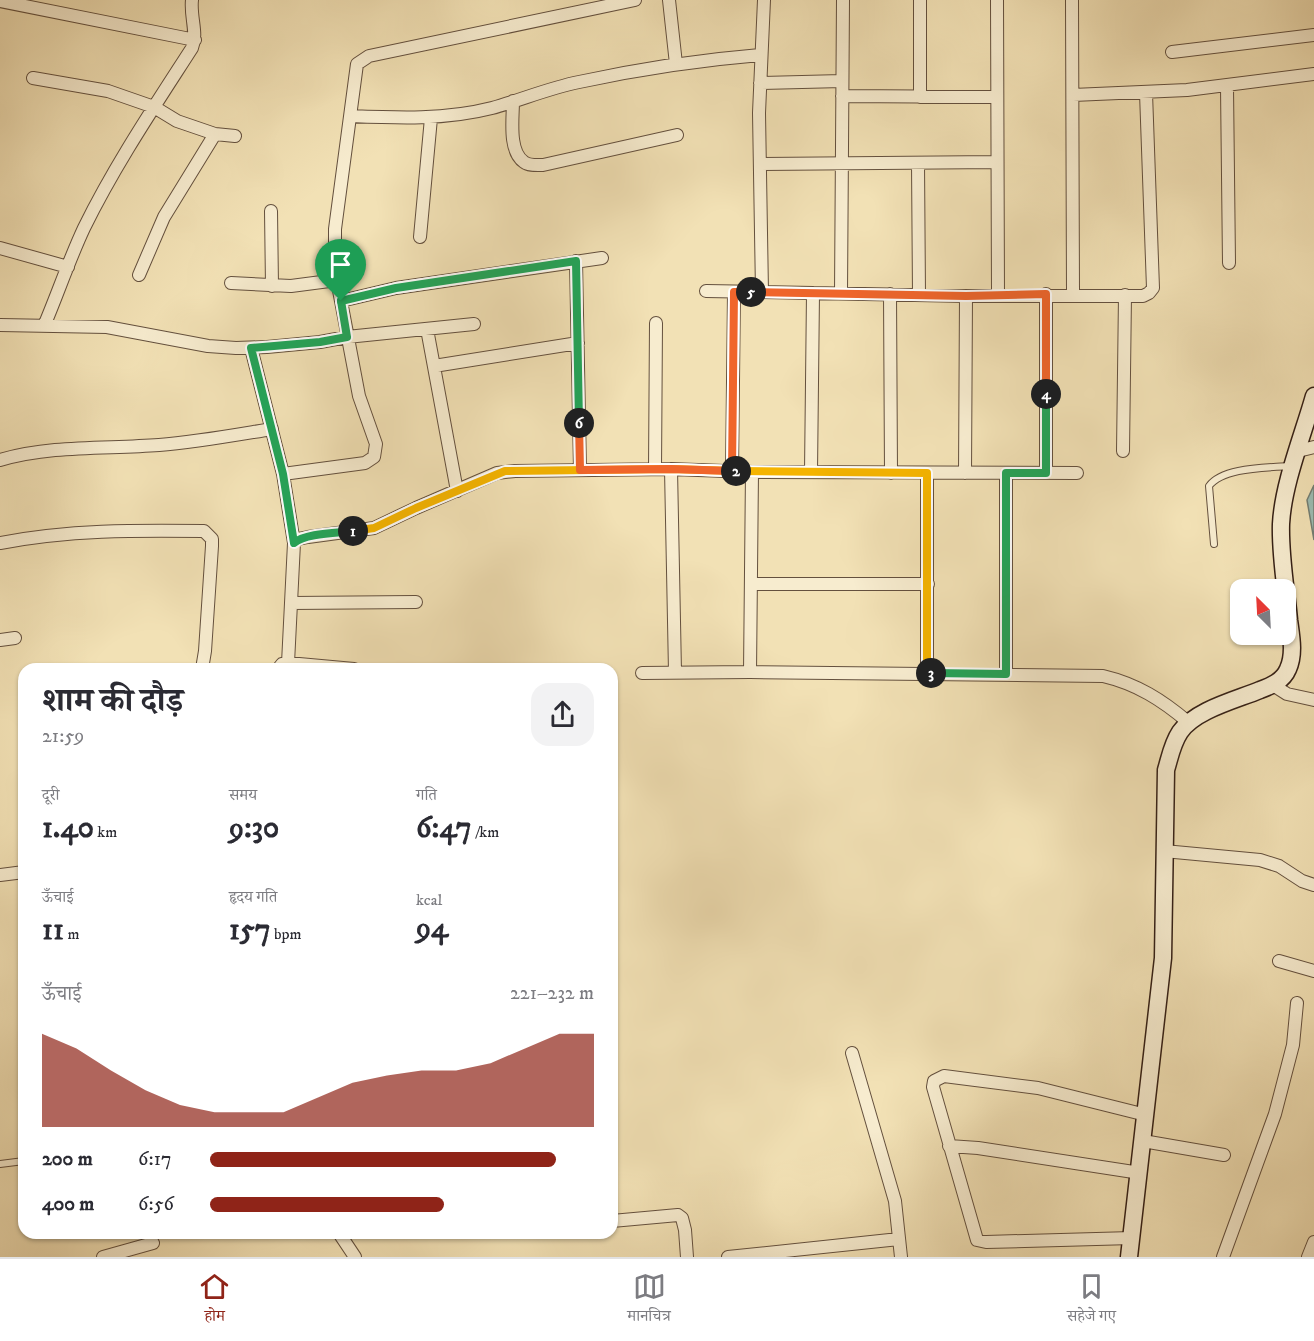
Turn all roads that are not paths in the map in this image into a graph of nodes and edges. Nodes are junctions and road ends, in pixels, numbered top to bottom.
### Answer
1 (192, 0) edge
2 (635, 0) edge
3 (669, 0) edge
4 (764, 0) edge
5 (843, 0) edge
6 (920, 0) edge
7 (997, 0) edge
8 (1072, 0) edge
9 (0, 1) edge
10 (1314, 35) edge
11 (195, 40) junction
12 (1172, 52) dead end
13 (760, 55) junction
14 (676, 63) junction
15 (1314, 74) edge
16 (33, 78) dead end
17 (842, 81) junction
18 (760, 83) junction
19 (1227, 87) junction
20 (1146, 93) junction
21 (1073, 95) junction
22 (842, 96) junction
23 (920, 97) junction
24 (997, 97) junction
25 (513, 101) junction
26 (154, 107) junction
27 (351, 116) junction
28 (431, 118) junction
29 (215, 134) junction
30 (677, 135) dead end
31 (235, 136) dead end
32 (997, 162) junction
33 (841, 163) junction
34 (918, 163) junction
35 (760, 164) junction
36 (271, 211) dead end
37 (420, 237) dead end
38 (0, 248) edge
39 (602, 258) dead end
40 (576, 261) junction
41 (1229, 263) dead end
42 (68, 267) junction
43 (140, 275) dead end
44 (337, 280) junction
45 (231, 283) dead end
46 (272, 286) junction
47 (705, 291) dead end
48 (734, 292) junction
49 (762, 292) junction
50 (813, 293) junction
51 (841, 293) junction
52 (890, 294) junction
53 (919, 294) junction
54 (1046, 294) junction
55 (998, 295) junction
56 (1073, 295) junction
57 (1125, 295) junction
58 (966, 296) junction
59 (341, 301) junction
60 (656, 323) dead end
61 (474, 324) dead end
62 (0, 325) edge
63 (44, 326) junction
64 (427, 329) junction
65 (347, 337) junction
66 (578, 343) junction
67 (251, 348) junction
68 (434, 366) junction
69 (1314, 396) edge
70 (272, 429) junction
71 (1123, 451) dead end
72 (1302, 454) edge
73 (0, 460) edge
74 (655, 469) junction
75 (671, 469) junction
76 (580, 470) junction
77 (732, 471) junction
78 (752, 472) junction
79 (811, 472) junction
80 (891, 473) junction
81 (927, 473) junction
82 (965, 473) junction
83 (1006, 473) junction
84 (1046, 473) junction
85 (1077, 473) dead end
86 (283, 474) junction
87 (457, 491) junction
88 (0, 543) edge
89 (294, 543) junction
90 (1214, 544) dead end
91 (751, 584) junction
92 (928, 584) junction
93 (416, 602) dead end
94 (291, 603) junction
95 (15, 638) dead end
96 (0, 640) edge
97 (202, 663) edge
98 (283, 663) edge
99 (675, 672) junction
100 (750, 672) junction
101 (642, 673) dead end
102 (927, 673) junction
103 (1006, 674) junction
104 (1273, 685) junction
105 (1314, 700) edge
106 (1188, 722) junction
107 (1164, 851) junction
108 (18, 873) edge
109 (0, 875) edge
110 (1314, 885) edge
111 (1279, 961) dead end
112 (1314, 971) edge
113 (1297, 1003) dead end
114 (852, 1053) dead end
115 (1146, 1115) junction
116 (1143, 1141) junction
117 (949, 1146) junction
118 (1224, 1155) dead end
119 (18, 1162) edge
120 (0, 1164) edge
121 (1140, 1173) junction
122 (618, 1220) edge
123 (1132, 1238) junction
124 (343, 1239) edge
125 (899, 1239) junction
126 (1314, 1242) edge
127 (153, 1243) dead end
128 (103, 1257) edge
129 (355, 1257) edge
130 (687, 1257) edge
131 (728, 1257) edge
132 (901, 1257) edge
133 (1129, 1257) edge
134 (1223, 1257) edge
135 (1308, 1257) edge

1 - 11 street
2 - 27 street
3 - 14 street
4 - 13 street
5 - 17 street
6 - 23 street
7 - 24 street
8 - 21 street
9 - 11 street
10 - 12 street
11 - 26 street
13 - 14 street
13 - 18 street
14 - 25 street
15 - 19 street
16 - 26 street
17 - 18 street
17 - 22 street
18 - 35 street
19 - 20 street
19 - 41 street
20 - 21 street
20 - 57 street
21 - 56 street
22 - 23 street
22 - 33 street
23 - 24 street
24 - 32 street
25 - 28 street
25 - 30 street
26 - 29 street
26 - 42 street
27 - 28 street
27 - 44 street
28 - 37 street
29 - 31 street
29 - 43 street
32 - 34 street
32 - 55 street
33 - 34 street
33 - 35 street
33 - 51 street
34 - 53 street
35 - 49 street
36 - 46 street
38 - 42 street
39 - 40 street
40 - 59 street
40 - 66 street
42 - 63 street
44 - 46 street
44 - 59 street
45 - 46 street
47 - 48 street
48 - 49 street
48 - 77 street
49 - 50 street
50 - 51 street
50 - 79 street
51 - 52 street
52 - 53 street
52 - 80 street
53 - 58 street
54 - 55 street
54 - 56 street
54 - 84 street
55 - 58 street
56 - 57 street
57 - 71 street
58 - 82 street
59 - 65 street
60 - 74 street
61 - 64 street
62 - 63 street
63 - 67 street
64 - 65 street
64 - 68 street
65 - 67 street
65 - 86 street
66 - 68 street
66 - 76 street
67 - 70 street
68 - 87 street
69 - 72 street
70 - 73 street
70 - 86 street
72 - 90 lane
72 - 104 street
74 - 75 street
74 - 76 street
75 - 77 street
75 - 99 street
76 - 87 street
77 - 78 street
78 - 79 street
78 - 91 street
79 - 80 street
80 - 81 street
81 - 82 street
81 - 92 street
82 - 83 street
83 - 84 street
83 - 103 street
84 - 85 street
86 - 89 street
87 - 89 street
88 - 97 street
89 - 94 street
91 - 92 street
91 - 100 street
92 - 102 street
93 - 94 street
94 - 98 street
95 - 96 street
99 - 100 street
99 - 101 street
100 - 102 street
102 - 103 street
103 - 106 street
104 - 105 street
104 - 106 street
106 - 107 street
107 - 110 street
107 - 115 street
108 - 109 street
111 - 112 street
113 - 134 street
114 - 125 street
115 - 116 street
115 - 117 street
116 - 118 street
116 - 121 street
117 - 121 street
117 - 123 street
119 - 120 lane
121 - 123 street
122 - 130 street
123 - 133 street
124 - 129 street
125 - 131 street
125 - 132 street
126 - 135 street
127 - 128 street

